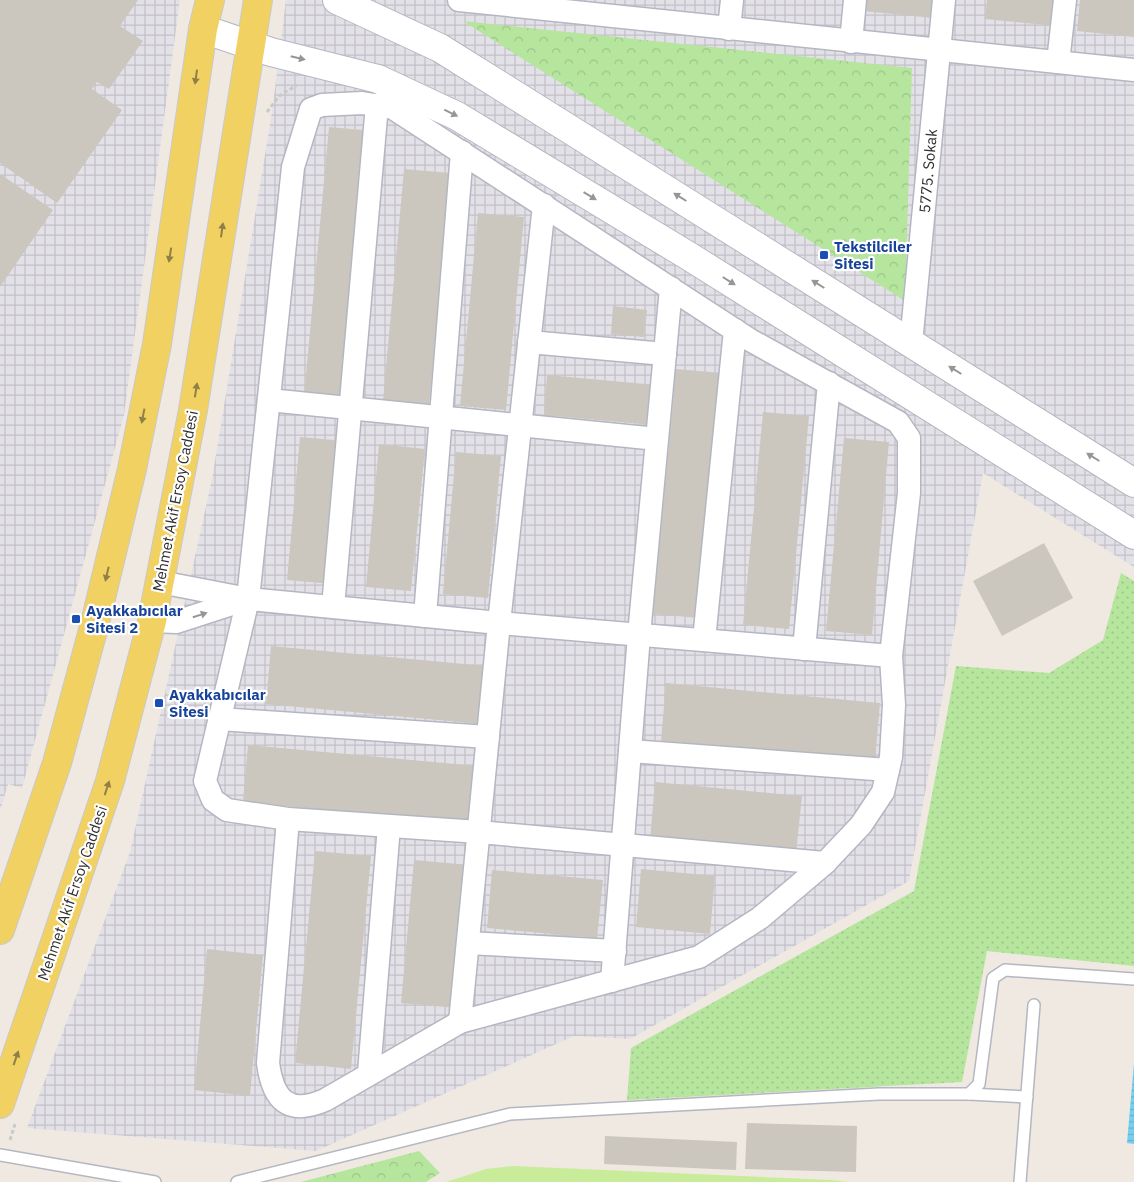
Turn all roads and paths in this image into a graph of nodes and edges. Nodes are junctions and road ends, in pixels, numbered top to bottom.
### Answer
1 (210, 0) edge
2 (258, 0) edge
3 (336, 0) edge
4 (459, 0) edge
5 (732, 0) edge
6 (855, 0) edge
7 (944, 0) edge
8 (1065, 0) edge
9 (519, 3) edge
10 (628, 8) edge
11 (203, 29) junction
12 (729, 29) junction
13 (851, 42) junction
14 (251, 45) junction
15 (939, 50) junction
16 (1058, 62) junction
17 (1134, 70) edge
18 (377, 105) junction
19 (462, 152) junction
20 (544, 205) junction
21 (670, 288) junction
22 (735, 330) junction
23 (529, 342) junction
24 (911, 343) junction
25 (665, 354) junction
26 (829, 384) junction
27 (270, 400) junction
28 (351, 408) junction
29 (440, 416) junction
30 (520, 424) junction
31 (657, 439) junction
32 (1134, 483) edge
33 (1134, 535) edge
34 (160, 582) junction
35 (248, 599) junction
36 (333, 607) junction
37 (424, 616) junction
38 (152, 621) junction
39 (499, 623) junction
40 (639, 635) junction
41 (704, 640) junction
42 (804, 649) junction
43 (891, 656) junction
44 (219, 719) junction
45 (488, 737) junction
46 (630, 751) junction
47 (888, 770) junction
48 (288, 819) junction
49 (389, 826) junction
50 (479, 832) junction
51 (623, 846) junction
52 (825, 863) junction
53 (0, 930) edge
54 (468, 943) junction
55 (615, 951) junction
56 (1134, 979) edge
57 (612, 981) junction
58 (1034, 1005) dead end
59 (460, 1022) junction
60 (368, 1073) junction
61 (969, 1094) junction
62 (1027, 1097) junction
63 (0, 1104) edge
64 (0, 1155) edge
65 (155, 1182) edge
66 (237, 1182) edge
67 (1020, 1182) edge

1 - 11 main road
2 - 14 main road, Mehmet Akif Ersoy Caddesi
24 -> 3 main road
4 - 9 street
5 - 12 street
6 - 13 street
7 - 15 street, 5775. Sokak
8 - 16 street
9 - 10 street
10 - 12 street
11 - 14 main road
11 -> 53 main road
12 - 13 street
13 - 15 street
14 -> 33 main road
34 -> 14 main road, Mehmet Akif Ersoy Caddesi
15 - 16 street
15 - 24 street, 5775. Sokak
16 - 17 street
18 - 19 street
18 - 27 street
18 - 28 street
19 - 20 street
19 - 29 street
20 - 21 street
20 - 23 street
21 - 22 street
21 - 25 street
22 - 26 street
22 - 41 street
23 - 25 street
23 - 30 street
32 -> 24 main road
25 - 31 street
26 - 42 street
26 - 43 street
27 - 28 street
27 - 35 street
28 - 29 street
28 - 36 street
29 - 30 street
29 - 37 street
30 - 31 street
30 - 39 street
31 - 40 street
34 - 35 street
34 - 38 main road, Mehmet Akif Ersoy Caddesi
35 - 36 street
38 -> 35 street
35 - 44 street
36 - 37 street
37 - 39 street
63 -> 38 main road, Mehmet Akif Ersoy Caddesi
39 - 40 street
39 - 45 street
40 - 41 street
40 - 46 street
41 - 42 street
42 - 43 street
43 - 47 street
44 - 45 street
44 - 48 street
45 - 50 street
46 - 47 street
46 - 51 street
47 - 52 street
48 - 49 street
48 - 60 street
49 - 50 street
49 - 60 street
50 - 51 street
50 - 54 street
51 - 52 street
51 - 55 street
52 - 57 street
54 - 55 street
54 - 59 street
55 - 57 street
56 - 61 lane
57 - 59 street
58 - 62 lane
59 - 60 street
61 - 62 lane
61 - 66 lane
62 - 67 lane
64 - 65 lane

